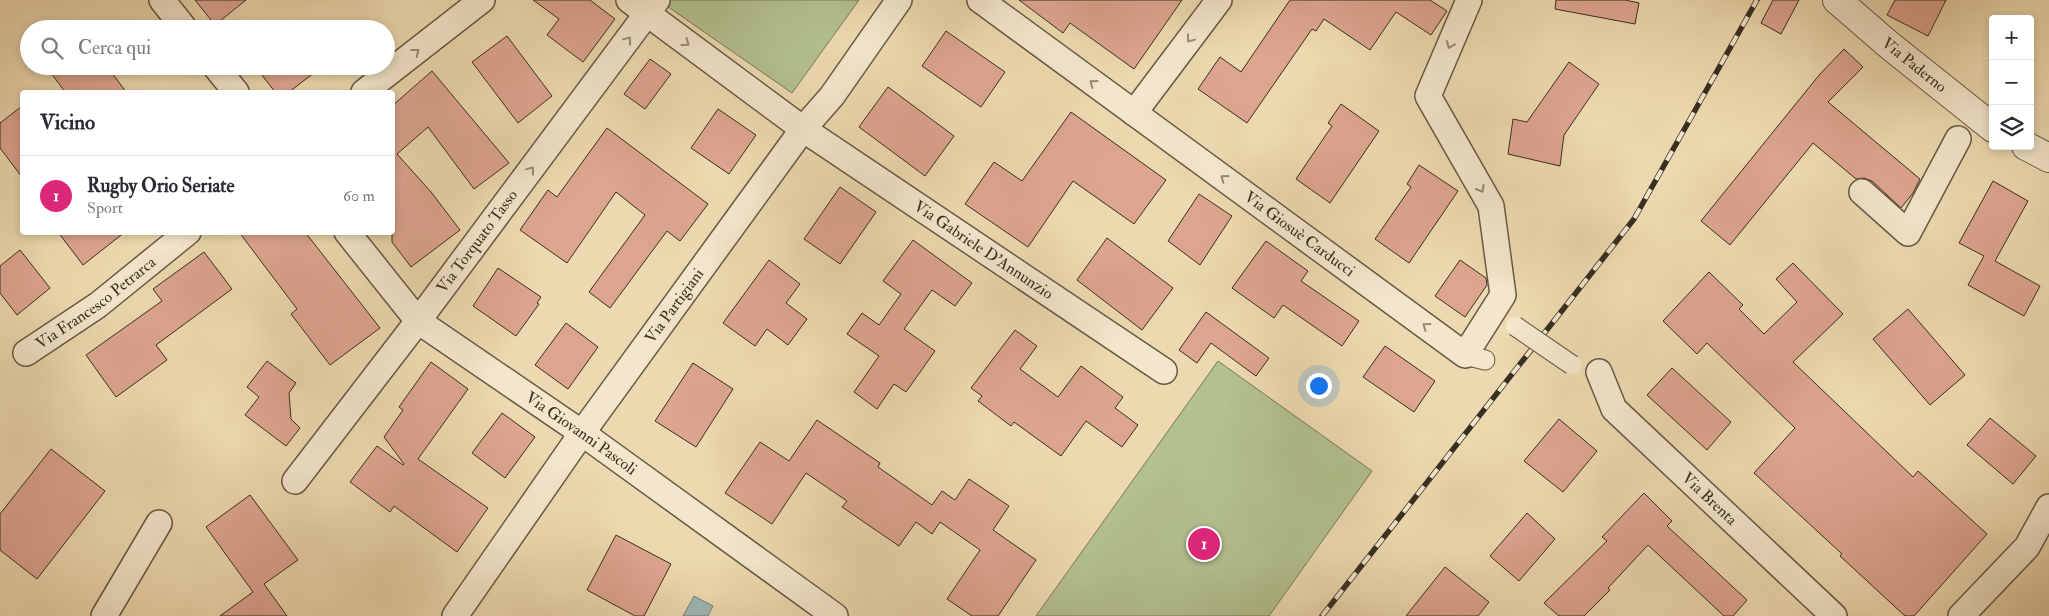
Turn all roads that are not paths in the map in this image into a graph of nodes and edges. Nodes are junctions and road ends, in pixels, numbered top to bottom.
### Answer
1 (162, 0) edge
2 (482, 0) edge
3 (899, 0) edge
4 (980, 0) edge
5 (1219, 0) edge
6 (1469, 0) edge
7 (1837, 0) edge
8 (644, 5) edge
9 (178, 20) edge
10 (395, 68) edge
11 (222, 75) edge
12 (386, 75) edge
13 (234, 90) edge
14 (367, 90) edge
15 (1134, 113) junction
16 (1989, 125) edge
17 (803, 129) junction
18 (1958, 139) dead end
19 (2034, 150) edge
20 (2049, 158) edge
21 (1862, 192) dead end
22 (184, 235) edge
23 (349, 235) edge
24 (418, 322) junction
25 (1515, 326) dead end
26 (26, 353) dead end
27 (1572, 365) dead end
28 (1164, 371) dead end
29 (1599, 372) dead end
30 (582, 433) junction
31 (295, 481) dead end
32 (2049, 507) edge
33 (158, 523) dead end
34 (104, 616) edge
35 (454, 616) edge
36 (835, 616) edge
37 (1834, 616) edge
38 (1961, 616) edge

1 - 9 street
10 -> 2 street
3 - 17 street, Via Partigiani
15 -> 4 street, Via Giosuè Carducci
5 -> 15 street
6 -> 15 street, Via Giosuè Carducci
7 - 16 street, Via Paderno
8 -> 17 street, Via Gabriele D'Annunzio
24 -> 8 street, Via Torquato Tasso
11 - 13 street
14 -> 12 street
17 - 28 street, Via Gabriele D'Annunzio
17 - 30 street, Via Partigiani
18 - 21 street
19 - 20 street
22 - 26 street, Via Francesco Petrarca
23 - 24 street, Via Giovanni Pascoli
24 - 30 street, Via Giovanni Pascoli
24 - 31 street, Via Torquato Tasso
25 - 27 street, bridge
29 - 37 street, Via Brenta
30 - 35 street, Via Partigiani
30 - 36 street, Via Giovanni Pascoli
32 - 38 street
33 - 34 street

